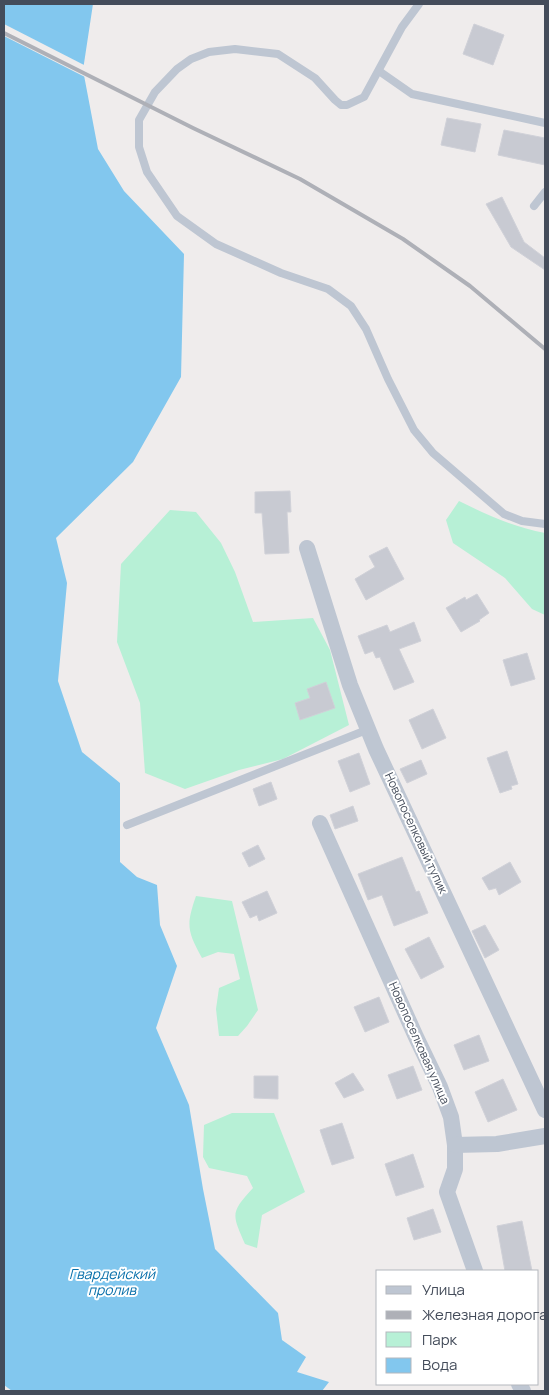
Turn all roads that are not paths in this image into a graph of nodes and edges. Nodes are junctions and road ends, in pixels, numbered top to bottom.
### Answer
1 (419, 4) edge
2 (379, 71) junction
3 (545, 123) edge
4 (545, 192) edge
5 (534, 206) dead end
6 (545, 524) edge
7 (307, 548) dead end
8 (369, 730) junction
9 (320, 823) dead end
10 (127, 825) dead end
11 (545, 1110) edge
12 (545, 1136) edge
13 (455, 1145) junction
14 (475, 1270) edge

1 - 2 lane
2 - 3 lane
2 - 6 lane
4 - 5 lane
7 - 8 street, Новопоселковый тупик
8 - 10 lane
8 - 11 street, Новопоселковый тупик
9 - 13 street, Новопоселковая улица
12 - 13 street
13 - 14 street, Новопоселковая улица

